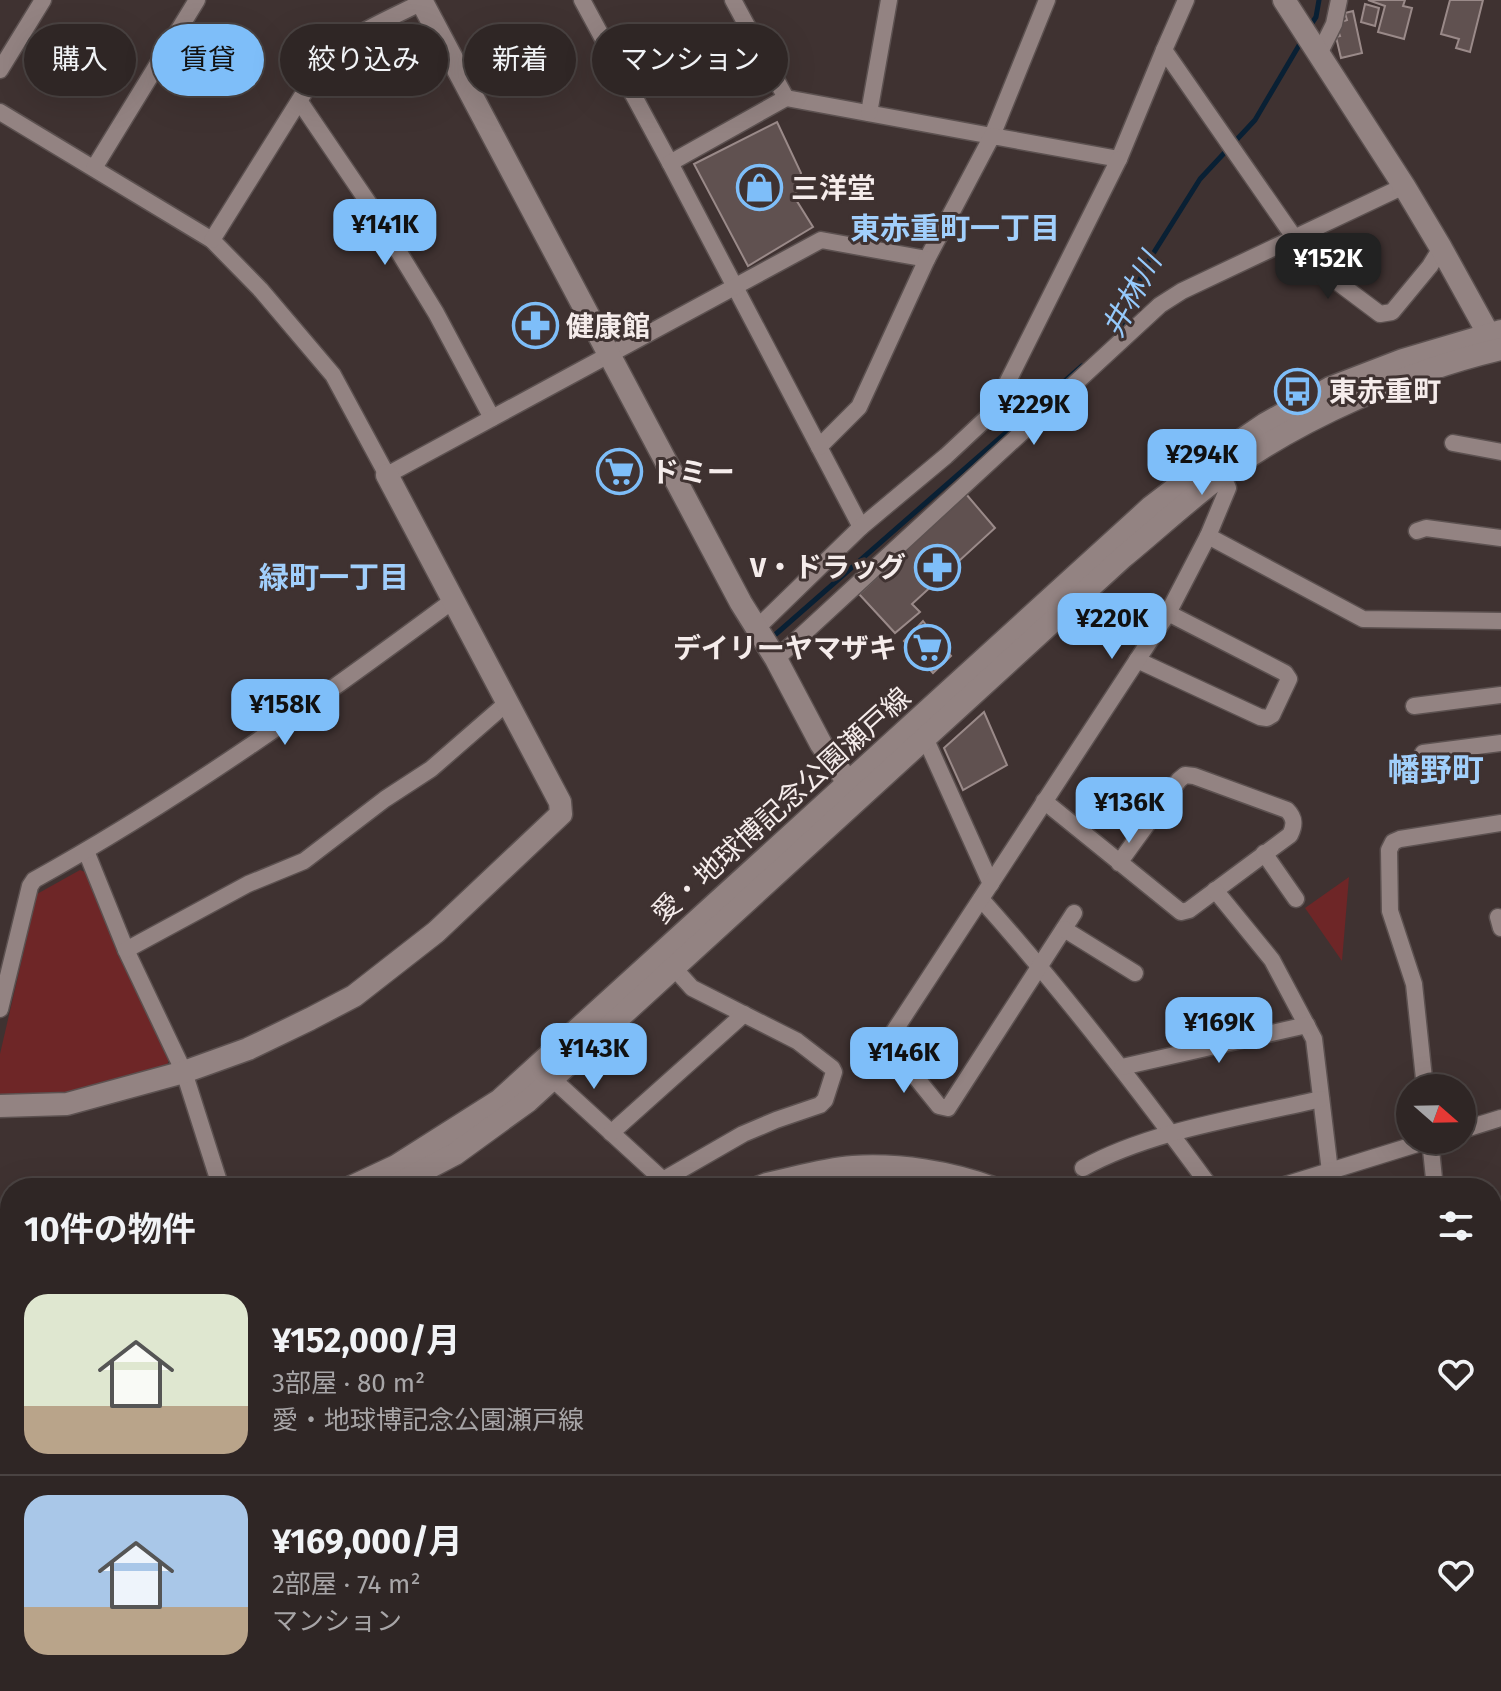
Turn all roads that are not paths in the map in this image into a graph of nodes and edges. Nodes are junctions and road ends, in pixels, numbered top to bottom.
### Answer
1 (43, 0) edge
2 (197, 0) edge
3 (582, 0) edge
4 (733, 0) edge
5 (889, 0) edge
6 (1047, 0) edge
7 (1186, 0) edge
8 (1339, 0) edge
9 (422, 1) edge
10 (1289, 7) edge
11 (1164, 50) junction
12 (1317, 51) junction
13 (0, 70) edge
14 (786, 98) junction
15 (300, 102) junction
16 (0, 112) edge
17 (869, 113) junction
18 (992, 136) junction
19 (1119, 159) junction
20 (670, 163) junction
21 (94, 168) junction
22 (1404, 186) junction
23 (1294, 237) junction
24 (212, 240) junction
25 (1441, 248) junction
26 (927, 259) junction
27 (737, 287) junction
28 (1498, 345) edge
29 (610, 354) junction
30 (492, 418) junction
31 (1453, 443) dead end
32 (819, 447) junction
33 (1501, 452) edge
34 (1218, 466) junction
35 (387, 475) junction
36 (861, 527) junction
37 (1417, 531) dead end
38 (1208, 536) junction
39 (1501, 538) edge
40 (455, 599) junction
41 (1168, 613) junction
42 (1501, 621) edge
43 (757, 628) junction
44 (776, 659) junction
45 (1137, 660) junction
46 (1501, 695) edge
47 (508, 702) junction
48 (1414, 706) dead end
49 (921, 731) junction
50 (1501, 743) edge
51 (1423, 753) dead end
52 (854, 792) junction
53 (1044, 801) junction
54 (1501, 823) edge
55 (86, 851) junction
56 (1264, 853) junction
57 (1119, 863) junction
58 (991, 884) junction
59 (1215, 890) junction
60 (981, 899) junction
61 (1296, 899) dead end
62 (1074, 913) dead end
63 (1064, 929) junction
64 (126, 950) junction
65 (1041, 966) junction
66 (674, 968) junction
67 (1135, 973) dead end
68 (3, 986) edge
69 (0, 1009) edge
70 (744, 1014) junction
71 (1307, 1025) junction
72 (1122, 1067) junction
73 (184, 1072) junction
74 (545, 1072) junction
75 (1424, 1074) edge
76 (1321, 1099) junction
77 (0, 1106) edge
78 (1501, 1118) edge
79 (1476, 1126) edge
80 (611, 1133) junction
81 (1172, 1134) junction
82 (1083, 1168) dead end
83 (218, 1178) edge
84 (370, 1178) edge
85 (409, 1178) edge
86 (661, 1178) edge
87 (666, 1178) edge
88 (794, 1178) edge
89 (947, 1178) edge
90 (1204, 1178) edge
91 (1330, 1178) edge
92 (1335, 1178) edge
93 (1434, 1178) edge

1 - 13 street
2 - 21 street
3 - 20 street
4 - 14 street
5 - 17 street
6 - 18 street
7 - 11 street
8 - 12 street
9 - 15 street
9 - 29 street
10 - 12 street
11 - 19 street
11 - 23 street
12 - 22 street
14 - 17 street
14 - 20 street
15 - 24 street
15 - 30 street
16 - 21 street
17 - 18 street
18 - 19 street
18 - 26 street
19 - 36 street
20 - 27 street
21 - 24 street
22 - 23 street
22 - 25 street
23 - 25 street
23 - 44 street
24 - 35 street
25 - 28 street
26 - 27 street
26 - 32 street
27 - 29 street
27 - 32 street
28 - 34 street, 愛・地球博記念公園瀬戸線
29 - 30 street
29 - 43 street
30 - 35 street
31 - 33 street
32 - 36 street
34 - 38 street
34 - 49 street, 愛・地球博記念公園瀬戸線
35 - 40 street
36 - 43 street
37 - 39 street
38 - 41 street
38 - 42 street
40 - 47 street
40 - 55 street
41 - 45 street
41 - 45 street
43 - 44 street
44 - 52 street
45 - 53 street
46 - 48 street
47 - 64 street
47 - 73 street
49 - 52 street, 愛・地球博記念公園瀬戸線
49 - 58 street
50 - 51 street
52 - 66 street, 愛・地球博記念公園瀬戸線
52 - 74 street, 愛・地球博記念公園瀬戸線
53 - 57 street
53 - 58 street
54 - 75 street
55 - 64 street
55 - 68 street
56 - 57 street
56 - 59 street
56 - 61 street
57 - 59 street
58 - 60 street
59 - 71 street
60 - 65 street
60 - 65 street
62 - 63 street
63 - 65 street
63 - 67 street
64 - 73 street
65 - 72 street
66 - 70 street
66 - 74 street, 愛・地球博記念公園瀬戸線
68 - 69 street
70 - 80 street
70 - 87 street
71 - 72 street
71 - 76 street
72 - 81 street
73 - 77 street
73 - 83 street
74 - 80 street
74 - 84 street, 愛・地球博記念公園瀬戸線
74 - 85 street, 愛・地球博記念公園瀬戸線
76 - 81 street
76 - 91 street
78 - 79 street
80 - 86 street
81 - 82 street
81 - 90 street
88 - 89 street
92 - 93 street

